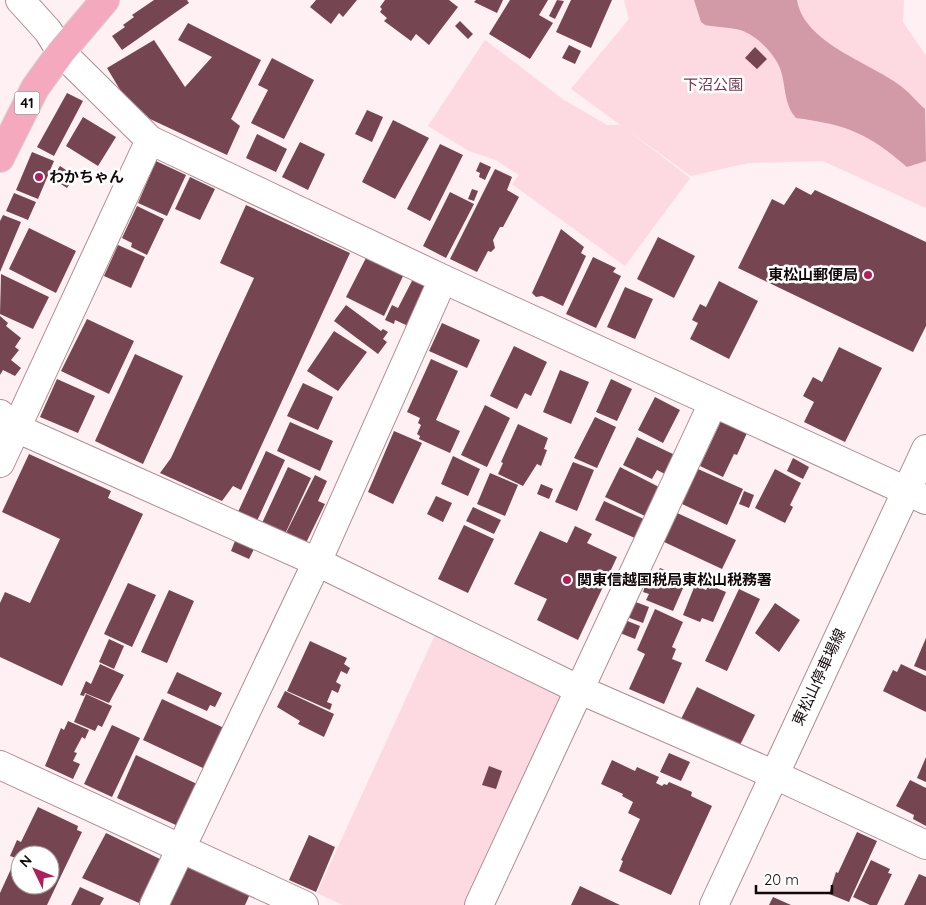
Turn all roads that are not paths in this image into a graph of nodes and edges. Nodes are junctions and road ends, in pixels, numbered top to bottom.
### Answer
1 (20, 0) edge
2 (105, 0) edge
3 (60, 52) junction
4 (150, 140) junction
5 (0, 158) edge
6 (443, 279) junction
7 (713, 403) junction
8 (8, 421) edge
9 (926, 449) edge
10 (0, 463) edge
11 (916, 496) edge
12 (318, 562) junction
13 (578, 689) junction
14 (0, 765) edge
15 (775, 775) junction
16 (926, 845) edge
17 (181, 849) junction
18 (154, 905) edge
19 (304, 905) edge
20 (479, 905) edge
21 (714, 905) edge

1 - 3 street
2 - 3 main road, 41
3 - 4 street
3 - 5 main road, 41
4 - 6 street
4 - 8 street
6 - 7 street
6 - 12 street
7 - 11 street
7 - 13 street
8 - 10 street
8 - 12 street
9 - 11 street, 東松山停車場線
11 - 15 street, 東松山停車場線
12 - 13 street
12 - 17 street
13 - 15 street
13 - 20 street
14 - 17 street
15 - 16 street
15 - 21 street, 東松山停車場線
17 - 18 street
17 - 19 street

